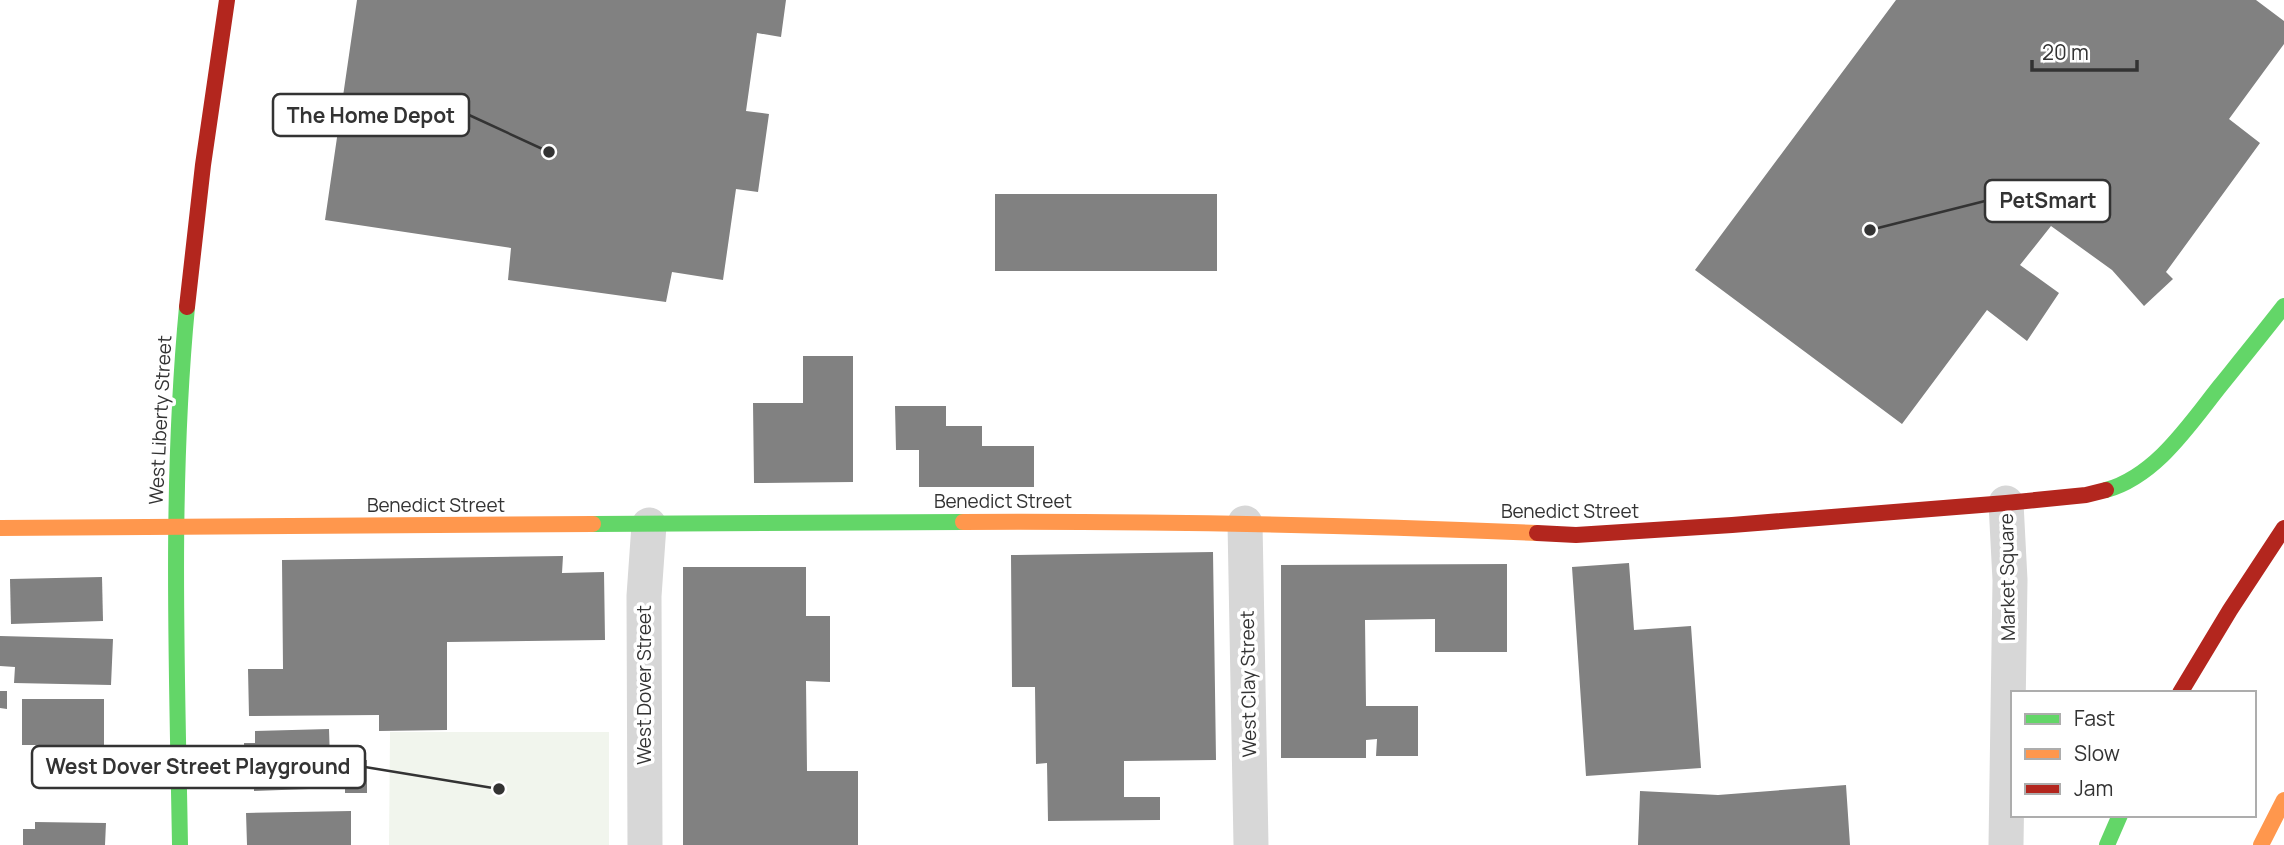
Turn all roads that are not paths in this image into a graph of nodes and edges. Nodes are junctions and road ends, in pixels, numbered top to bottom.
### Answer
1 (227, 0) edge
2 (2284, 306) edge
3 (2006, 503) junction
4 (1245, 523) junction
5 (649, 525) junction
6 (176, 527) junction
7 (0, 528) edge
8 (2284, 528) edge
9 (2181, 691) edge
10 (2284, 800) edge
11 (2119, 817) edge
12 (180, 845) edge
13 (645, 845) edge
14 (1251, 845) edge
15 (2006, 845) edge
16 (2107, 845) edge
17 (2261, 845) edge

1 - 6 main road, West Liberty Street
2 - 3 main road, Market Square
3 - 4 main road, Benedict Street
3 - 15 street, Market Square
4 - 5 main road, Benedict Street
4 - 14 street, West Clay Street
5 - 6 main road, Benedict Street
5 - 13 street, West Dover Street
6 - 7 main road, Benedict Street
6 - 12 main road, West Liberty Street
8 - 9 main road
10 - 17 main road
11 - 16 main road

